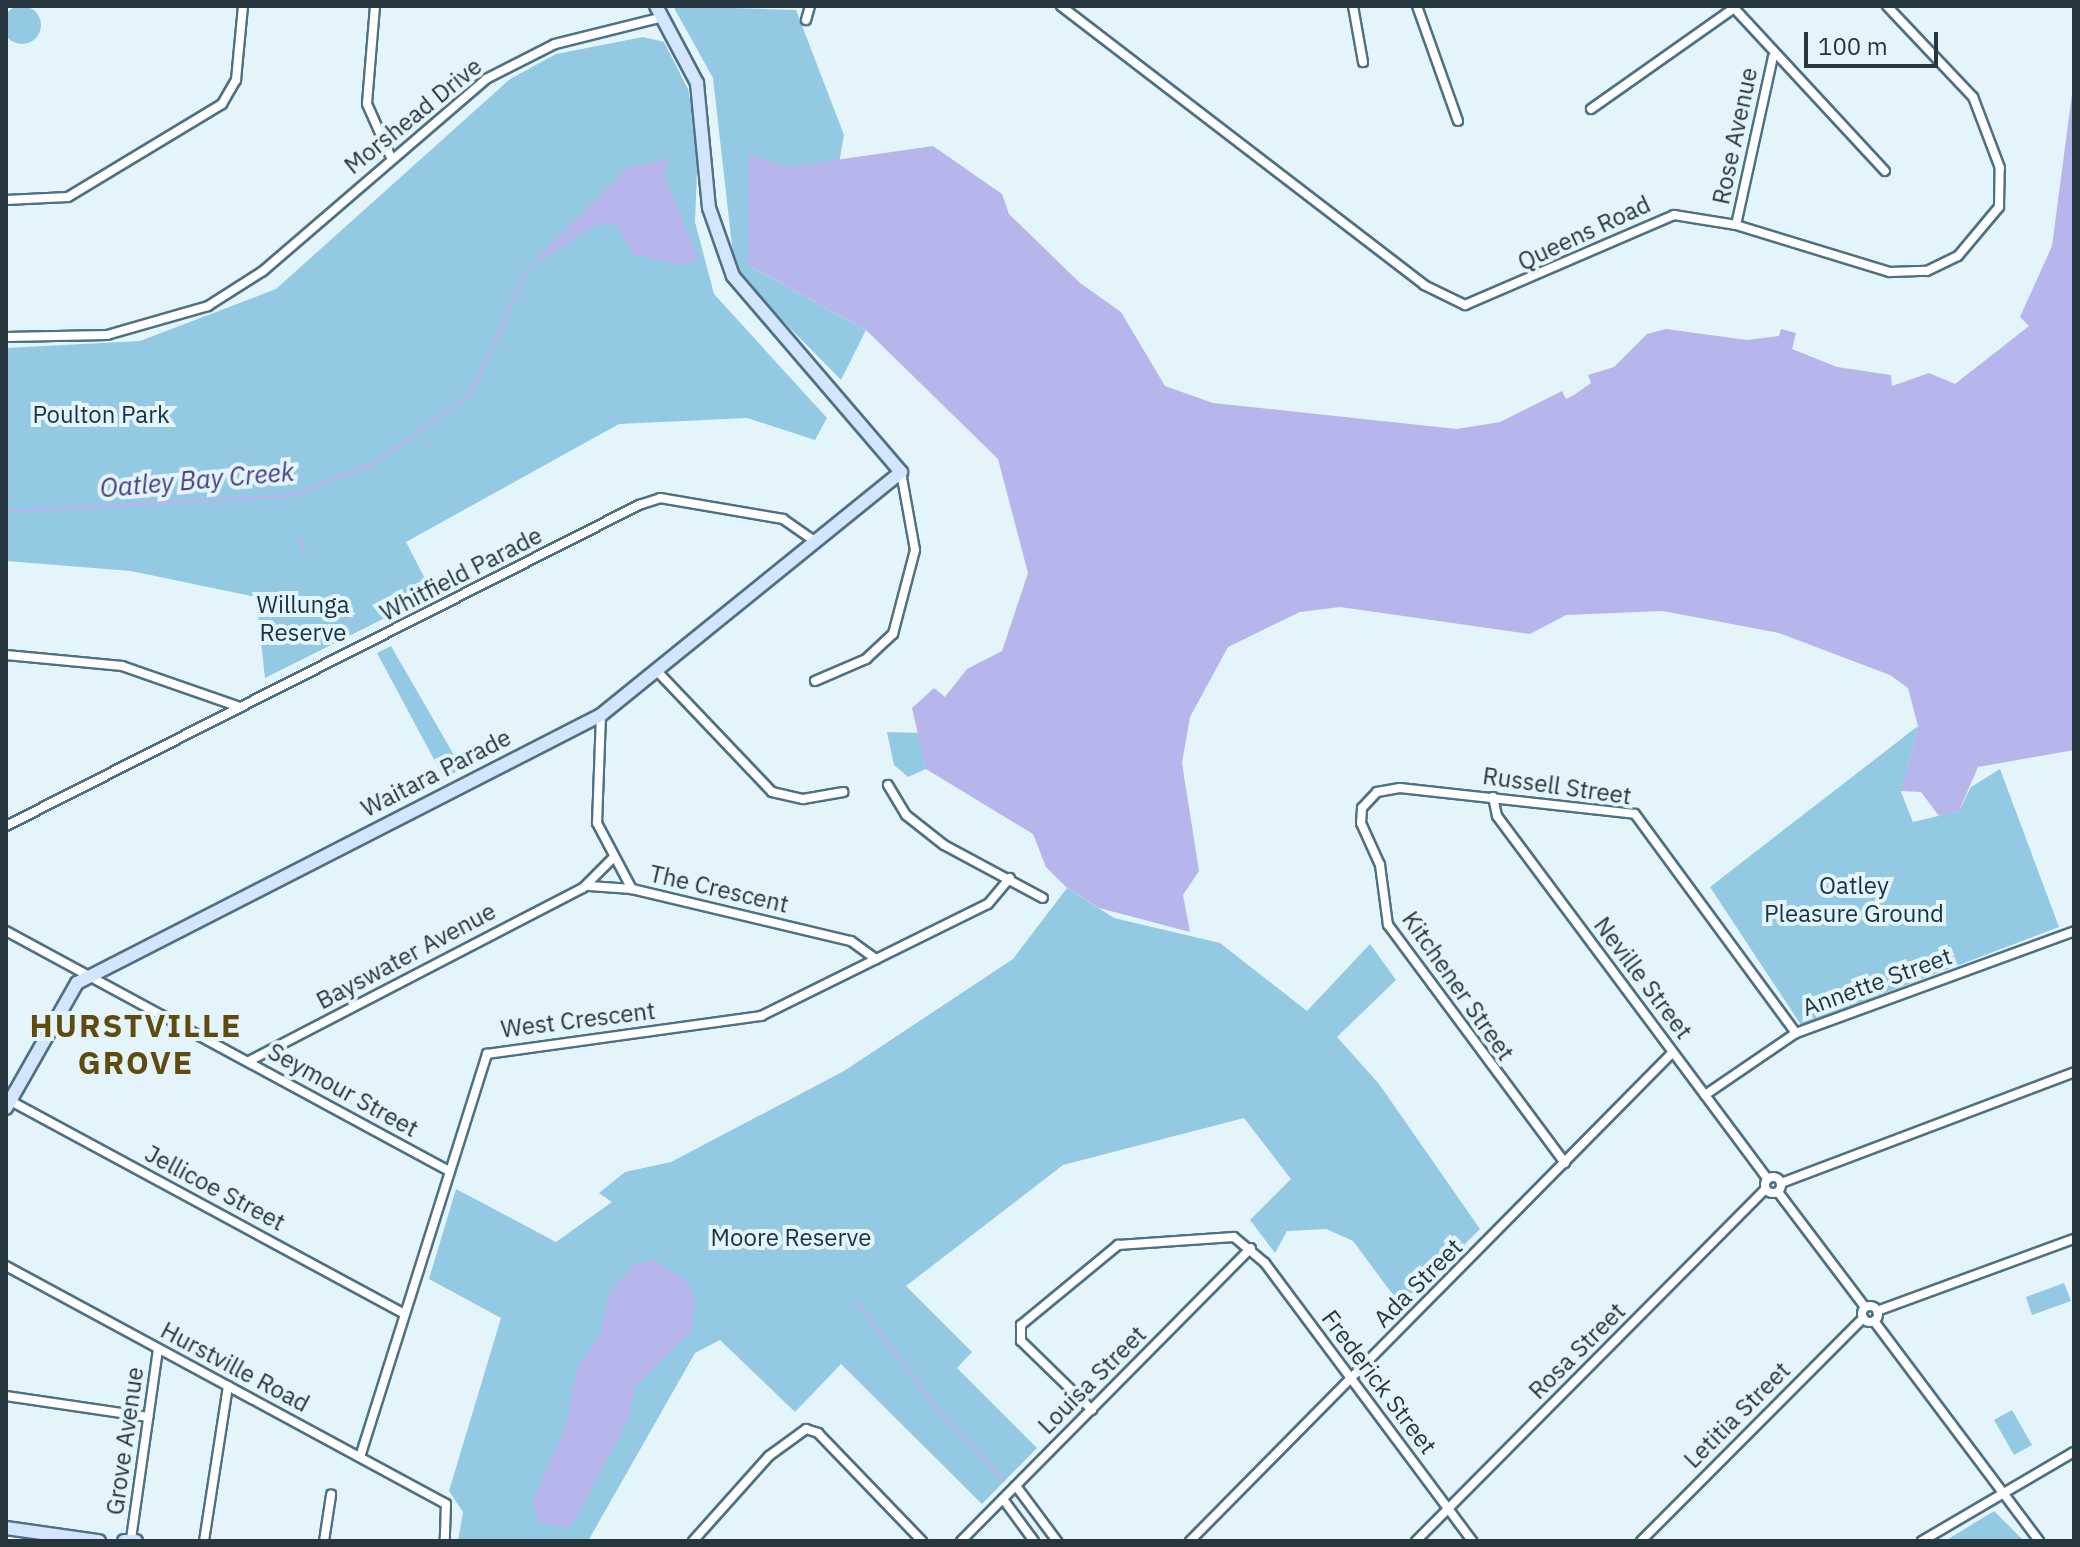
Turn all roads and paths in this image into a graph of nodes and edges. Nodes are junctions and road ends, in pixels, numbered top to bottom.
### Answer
1 (243, 6) edge
2 (375, 6) edge
3 (810, 6) edge
4 (1061, 6) edge
5 (1353, 6) edge
6 (1417, 6) edge
7 (1887, 6) edge
8 (660, 11) edge
9 (806, 20) dead end
10 (1773, 57) junction
11 (1363, 62) dead end
12 (1591, 109) dead end
13 (1458, 121) dead end
14 (392, 160) junction
15 (1885, 171) dead end
16 (6, 200) edge
17 (1736, 225) junction
18 (6, 337) edge
19 (901, 472) junction
20 (814, 541) junction
21 (6, 655) edge
22 (656, 670) junction
23 (815, 681) dead end
24 (240, 707) junction
25 (601, 715) junction
26 (888, 785) dead end
27 (843, 792) dead end
28 (1493, 797) junction
29 (1360, 815) joint
30 (6, 826) edge
31 (614, 857) junction
32 (1010, 878) junction
33 (583, 888) junction
34 (632, 889) junction
35 (1043, 898) dead end
36 (6, 931) edge
37 (2074, 931) edge
38 (876, 959) junction
39 (90, 975) junction
40 (1796, 1033) junction
41 (1673, 1052) junction
42 (249, 1061) junction
43 (2074, 1072) edge
44 (1705, 1095) junction
45 (7, 1102) edge
46 (1565, 1163) junction
47 (449, 1171) junction
48 (1767, 1184) junction
49 (1779, 1187) junction
50 (2074, 1239) edge
51 (1251, 1248) junction
52 (6, 1266) edge
53 (1865, 1307) junction
54 (1877, 1311) junction
55 (404, 1314) junction
56 (1863, 1318) junction
57 (1874, 1321) junction
58 (158, 1349) junction
59 (1351, 1378) junction
60 (228, 1386) junction
61 (6, 1396) edge
62 (1092, 1410) junction
63 (148, 1417) junction
64 (2074, 1452) edge
65 (360, 1457) junction
66 (1016, 1486) junction
67 (2000, 1490) junction
68 (331, 1495) dead end
69 (1003, 1499) junction
70 (1448, 1508) junction
71 (6, 1528) edge
72 (130, 1540) edge
73 (99, 1541) edge
74 (204, 1541) edge
75 (324, 1541) edge
76 (445, 1541) edge
77 (693, 1541) edge
78 (922, 1541) edge
79 (961, 1541) edge
80 (1034, 1541) edge
81 (1057, 1541) edge
82 (1190, 1541) edge
83 (1416, 1541) edge
84 (1472, 1541) edge
85 (1641, 1541) edge
86 (1922, 1541) edge
87 (2039, 1541) edge

1 - 16 street
2 - 14 street
3 - 9 street
4 - 17 street, Queens Road
5 - 11 street
6 - 13 street
7 - 17 street, Queens Road
8 - 14 street, Morshead Drive
8 - 19 street, Morshead Drive
10 - 12 street, Rose Avenue
10 - 15 street, Rose Avenue
10 - 17 street, Rose Avenue
14 - 18 street, Morshead Drive
19 - 20 street, Waitara Parade
19 - 23 street
20 - 22 street, Waitara Parade
20 - 24 street, Whitfield Parade
21 - 24 street
22 - 25 street, Waitara Parade
22 - 27 street
24 - 30 street, Whitfield Parade
25 - 31 street, The Crescent
25 - 39 street, Waitara Parade
26 - 32 street
28 - 29 street, Russell Street
28 - 40 street, Russell Street
28 - 41 street, Neville Street
29 - 46 street, Kitchener Street
31 - 33 street, Bayswater Avenue
31 - 34 street, The Crescent
32 - 35 street
32 - 38 street, West Crescent
33 - 34 street, Bayswater Avenue
33 - 42 street, Bayswater Avenue
34 - 38 street, The Crescent
36 - 39 street, Seymour Street
37 - 40 street, Annette Street
38 - 47 street, West Crescent
39 - 42 street, Seymour Street
39 - 45 street, Waitara Parade
40 - 44 street, Annette Street
41 - 44 street, Neville Street
41 - 46 street, Ada Street
42 - 47 street, Seymour Street
43 - 49 street
44 - 48 street, Neville Street
45 - 55 street, Jellicoe Street
46 - 59 street, Ada Street
47 - 55 street, West Crescent
48 - 49 street
48 - 49 street
48 - 70 street, Rosa Street
49 - 53 street
50 - 54 street
51 - 59 street, Frederick Street
51 - 62 street, Louisa Street
51 - 62 street
52 - 58 street, Hurstville Road
53 - 54 street
53 - 56 street
54 - 57 street
55 - 65 street, West Crescent
56 - 57 street
56 - 85 street, Letitia Street
57 - 67 street
58 - 60 street, Hurstville Road
58 - 63 street, Grove Avenue
59 - 70 street, Frederick Street
59 - 82 street, Ada Street
60 - 65 street, Hurstville Road
60 - 74 street
61 - 63 street
62 - 66 street, Louisa Street
63 - 72 street, Grove Avenue
64 - 67 street
65 - 76 street, Hurstville Road
66 - 69 street, Louisa Street
66 - 81 street
67 - 86 street
67 - 87 street
68 - 75 street
69 - 79 street, Louisa Street
69 - 80 street
70 - 83 street, Rosa Street
70 - 84 street, Frederick Street
71 - 73 street
77 - 78 street

